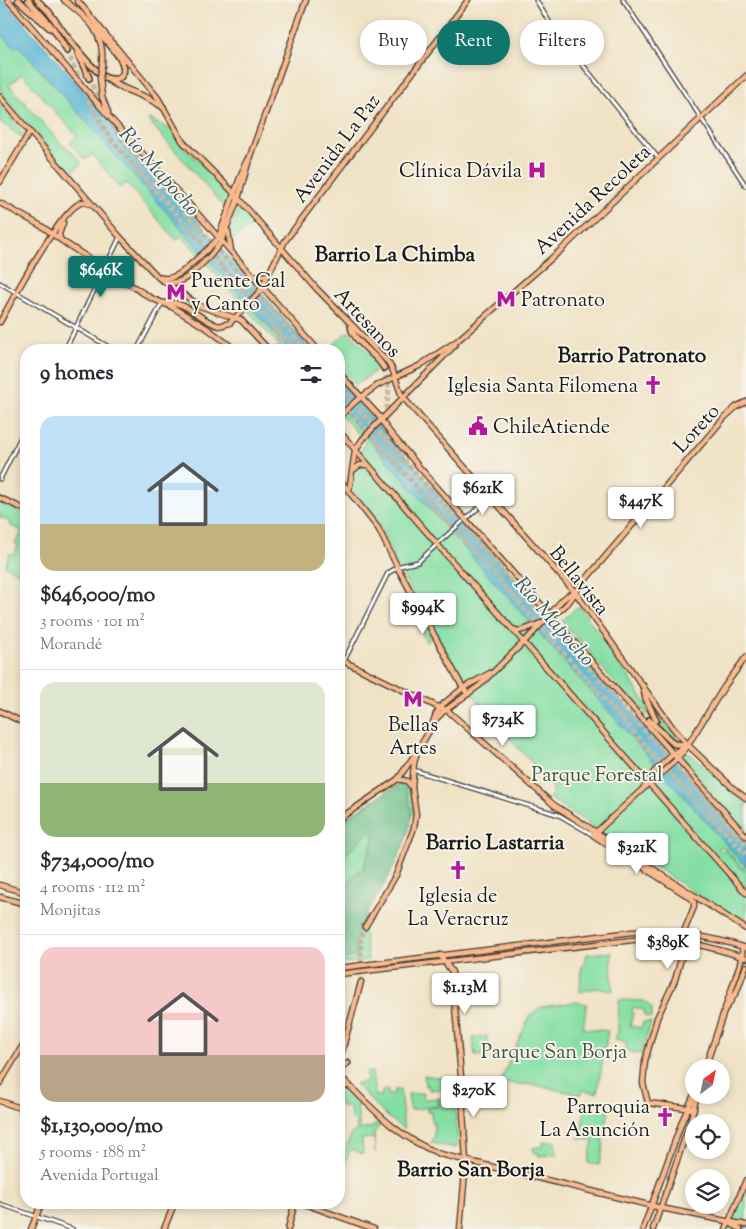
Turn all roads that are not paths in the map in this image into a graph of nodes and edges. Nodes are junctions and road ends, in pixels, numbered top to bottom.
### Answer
1 (8, 0) edge
2 (18, 0) edge
3 (28, 0) edge
4 (38, 0) edge
5 (64, 0) edge
6 (306, 0) edge
7 (468, 0) edge
8 (536, 0) edge
9 (622, 0) edge
10 (80, 1) edge
11 (72, 6) junction
12 (95, 28) junction
13 (60, 38) junction
14 (68, 38) junction
15 (67, 51) tunnel mouth
16 (746, 76) edge
17 (89, 78) tunnel mouth
18 (102, 78) junction
19 (0, 97) edge
20 (163, 107) junction
21 (700, 118) junction
22 (112, 120) junction
23 (30, 133) junction
24 (250, 156) junction
25 (658, 158) junction
26 (0, 182) edge
27 (746, 186) edge
28 (234, 194) junction
29 (238, 199) junction
30 (0, 203) edge
31 (93, 207) junction
32 (66, 217) junction
33 (229, 225) junction
34 (53, 234) junction
35 (120, 237) junction
36 (60, 239) junction
37 (219, 242) junction
38 (281, 248) junction
39 (231, 252) junction
40 (104, 268) junction
41 (250, 274) junction
42 (268, 274) junction
43 (156, 275) junction
44 (162, 281) junction
45 (0, 283) edge
46 (261, 290) junction
47 (16, 292) junction
48 (162, 303) junction
49 (235, 318) junction
50 (0, 322) edge
51 (351, 326) junction
52 (76, 327) junction
53 (457, 342) junction
54 (68, 344) edge
55 (104, 344) edge
56 (140, 344) edge
57 (228, 344) edge
58 (263, 344) edge
59 (312, 344) edge
60 (384, 368) tunnel mouth
61 (395, 376) junction
62 (345, 379) edge
63 (362, 397) junction
64 (404, 397) junction
65 (746, 402) edge
66 (345, 411) edge
67 (381, 420) junction
68 (345, 438) edge
69 (20, 439) edge
70 (355, 451) junction
71 (368, 465) junction
72 (353, 470) junction
73 (352, 476) junction
74 (0, 479) edge
75 (345, 479) edge
76 (345, 486) edge
77 (349, 491) junction
78 (490, 497) junction
79 (0, 498) edge
80 (20, 507) edge
81 (464, 520) junction
82 (438, 544) junction
83 (397, 567) junction
84 (575, 592) junction
85 (550, 614) junction
86 (542, 623) junction
87 (512, 628) junction
88 (524, 642) junction
89 (345, 653) edge
90 (746, 657) edge
91 (345, 662) edge
92 (490, 673) junction
93 (643, 686) junction
94 (464, 688) junction
95 (468, 694) junction
96 (440, 708) junction
97 (447, 710) junction
98 (0, 711) edge
99 (649, 720) tunnel mouth
100 (656, 720) tunnel mouth
101 (20, 721) edge
102 (433, 723) junction
103 (688, 745) junction
104 (418, 750) junction
105 (674, 757) junction
106 (413, 770) junction
107 (398, 779) junction
108 (648, 782) junction
109 (412, 787) junction
110 (746, 798) edge
111 (560, 812) junction
112 (345, 815) edge
113 (595, 833) junction
114 (746, 836) edge
115 (0, 885) edge
116 (18, 891) joint
117 (746, 893) edge
118 (0, 897) edge
119 (701, 900) junction
120 (15, 901) junction
121 (20, 902) edge
122 (694, 903) junction
123 (365, 927) tunnel mouth
124 (746, 929) edge
125 (684, 933) junction
126 (684, 942) junction
127 (745, 948) edge
128 (440, 955) junction
129 (744, 957) edge
130 (446, 962) junction
131 (746, 966) edge
132 (345, 967) edge
133 (345, 973) edge
134 (361, 982) tunnel mouth
135 (723, 1015) junction
136 (345, 1039) edge
137 (20, 1050) edge
138 (708, 1059) edge
139 (348, 1062) dead end
140 (345, 1064) edge
141 (345, 1082) edge
142 (0, 1083) edge
143 (345, 1086) edge
144 (350, 1086) junction
145 (0, 1101) edge
146 (690, 1104) edge
147 (695, 1104) edge
148 (20, 1108) edge
149 (687, 1109) junction
150 (694, 1109) junction
151 (466, 1161) junction
152 (746, 1180) edge
153 (0, 1204) edge
154 (652, 1205) junction
155 (661, 1208) junction
156 (40, 1209) edge
157 (172, 1209) edge
158 (295, 1209) edge
159 (317, 1209) edge
160 (37, 1217) junction
161 (728, 1223) junction
162 (746, 1225) edge
163 (31, 1229) edge
164 (72, 1229) edge
165 (164, 1229) edge
166 (288, 1229) edge
167 (374, 1229) edge
168 (460, 1229) edge
169 (643, 1229) edge
170 (654, 1229) edge
171 (726, 1229) edge
172 (740, 1229) edge

1 - 22 main road
2 - 13 highway
3 - 13 highway
4 - 14 highway
5 - 11 main road
6 - 24 main road
7 - 38 main road, Avenida La Paz
8 - 25 street
9 - 21 street
10 - 11 main road
10 - 20 main road, Artesanos
11 - 12 main road
12 - 18 main road, bridge
12 - 18 highway
13 - 15 highway
14 - 17 highway
14 - 18 highway
16 - 21 main road, Avenida Recoleta
18 - 20 highway
18 - 22 main road
19 - 23 main road
20 - 28 main road, Artesanos
21 - 25 main road, Avenida Recoleta
21 - 27 street
22 - 37 main road
23 - 26 main road
23 - 31 main road
24 - 28 main road
24 - 29 main road
25 - 53 main road, Avenida Recoleta
28 - 29 main road, Artesanos
28 - 37 main road
29 - 33 main road
29 - 38 main road, Artesanos
30 - 34 main road
31 - 32 main road
31 - 35 main road
32 - 34 main road
32 - 36 main road
33 - 37 main road
33 - 39 main road
34 - 36 main road
34 - 47 main road
35 - 40 street
35 - 43 main road
36 - 40 main road
37 - 39 main road
37 - 43 main road, bridge
37 - 44 main road, bridge
38 - 42 main road, Avenida La Paz
38 - 51 main road, Artesanos
39 - 41 main road
40 - 48 main road
40 - 52 street
41 - 42 main road
41 - 46 main road
42 - 46 main road, Avenida La Paz
43 - 44 main road
44 - 49 main road
45 - 47 street
46 - 49 main road, Avenida La Paz, bridge
46 - 59 main road
47 - 50 main road
47 - 52 street
48 - 49 main road
48 - 56 street
48 - 57 main road
49 - 58 main road
51 - 60 highway
51 - 61 main road, Artesanos
52 - 54 street
52 - 55 street
53 - 61 main road, Avenida Recoleta
53 - 64 main road, Avenida Recoleta
61 - 63 main road, Avenida Recoleta
61 - 64 main road, Bellavista
62 - 63 main road
63 - 66 main road, Avenida Recoleta, bridge
63 - 67 main road
64 - 67 main road, Avenida Recoleta
64 - 78 main road, Bellavista
65 - 84 main road, Loreto
67 - 70 main road, Avenida Recoleta, bridge
67 - 81 main road
68 - 70 main road
69 - 74 street
70 - 71 main road
70 - 72 main road
71 - 72 main road
71 - 82 main road
72 - 73 main road
73 - 75 main road
73 - 77 main road
76 - 77 main road
77 - 83 main road
78 - 81 street
78 - 84 main road, Bellavista
79 - 80 main road
81 - 82 street, bridge
81 - 85 main road
82 - 83 street
82 - 87 main road
83 - 89 street
83 - 94 main road
84 - 85 main road, Loreto
84 - 93 main road, Bellavista
85 - 86 main road, Loreto, bridge
85 - 105 main road
86 - 87 main road, bridge
86 - 88 main road, Loreto, bridge
87 - 88 main road
88 - 92 main road, Loreto
88 - 108 main road
90 - 103 main road
91 - 96 main road
92 - 94 main road
92 - 95 main road
93 - 100 highway
93 - 103 main road, Bellavista
94 - 95 main road
94 - 96 main road
95 - 97 main road
96 - 97 main road
96 - 102 main road
97 - 102 main road
97 - 111 main road
98 - 101 main road
99 - 103 highway
102 - 104 main road
103 - 105 main road
103 - 110 main road, Bellavista
104 - 106 main road
104 - 107 main road
105 - 108 main road, bridge
105 - 108 main road, bridge
105 - 114 main road
106 - 109 main road
106 - 111 street
107 - 109 main road
107 - 112 main road
108 - 113 main road
108 - 117 main road
109 - 123 main road
111 - 113 main road
113 - 119 main road
113 - 122 main road
115 - 116 main road
116 - 120 main road
118 - 120 main road
119 - 122 main road
119 - 124 main road
120 - 121 main road
122 - 125 main road
125 - 126 main road
125 - 127 main road
125 - 128 main road
126 - 129 main road
126 - 130 main road
126 - 149 main road
127 - 129 main road
128 - 130 main road
128 - 132 main road
129 - 135 main road
130 - 133 main road
130 - 151 main road
131 - 135 main road
134 - 136 main road
135 - 138 main road
137 - 142 main road
139 - 140 main road
141 - 144 main road
143 - 144 main road
144 - 151 main road
145 - 148 main road
146 - 149 main road
147 - 150 main road
149 - 150 main road
149 - 154 main road
150 - 155 main road
151 - 154 main road
151 - 168 main road
152 - 161 main road
153 - 160 street
154 - 155 main road
154 - 169 main road
155 - 161 main road
155 - 170 main road
156 - 160 main road
157 - 165 main road
158 - 166 main road
159 - 167 main road
160 - 163 main road
160 - 164 street
161 - 162 main road
161 - 171 main road
161 - 172 main road

